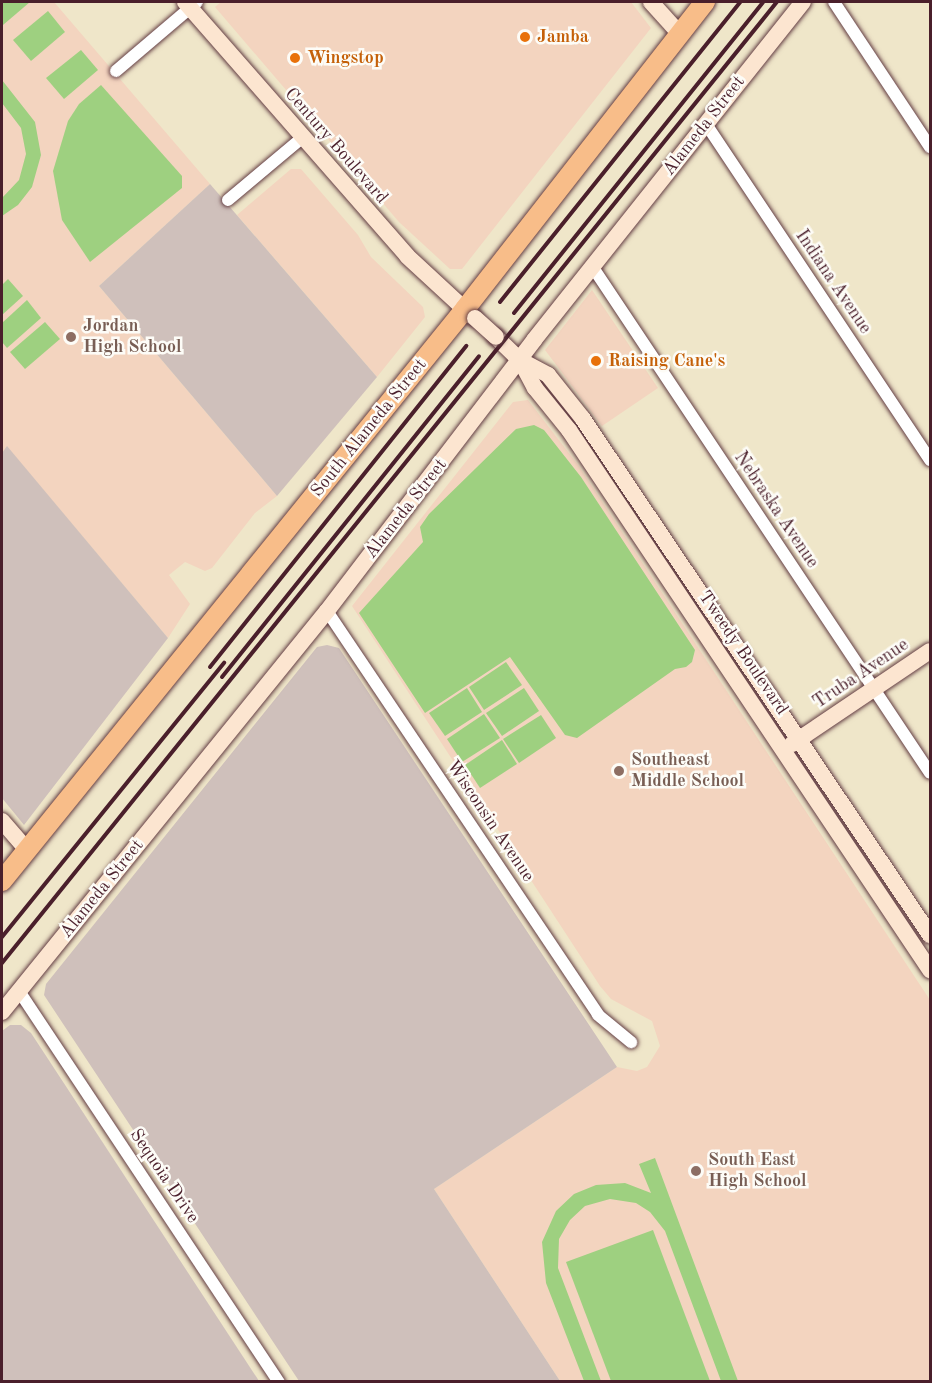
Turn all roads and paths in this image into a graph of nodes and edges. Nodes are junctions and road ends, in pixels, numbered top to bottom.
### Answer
1 (651, 2) edge
2 (705, 2) edge
3 (802, 2) edge
4 (834, 2) edge
5 (190, 4) edge
6 (679, 33) junction
7 (116, 71) dead end
8 (706, 124) junction
9 (303, 137) junction
10 (930, 147) edge
11 (228, 200) dead end
12 (592, 266) junction
13 (470, 314) junction
14 (520, 360) junction
15 (930, 460) edge
16 (327, 611) junction
17 (930, 651) edge
18 (874, 689) junction
19 (800, 738) junction
20 (784, 750) junction
21 (930, 773) edge
22 (2, 821) edge
23 (27, 850) junction
24 (2, 881) edge
25 (930, 935) edge
26 (930, 970) edge
27 (19, 991) junction
28 (2, 1012) edge
29 (631, 1042) dead end
30 (279, 1382) edge

1 - 6 main road
2 - 6 main road, South Alameda Street
3 - 8 main road, Alameda Street
4 - 10 street
5 - 7 street
5 - 9 main road, Century Boulevard
6 - 13 main road, South Alameda Street
8 - 12 main road, Alameda Street
8 - 15 street, Indiana Avenue
9 - 11 street
9 - 13 main road, Century Boulevard
12 - 14 main road, Alameda Street
12 - 18 street, Nebraska Avenue
13 - 14 main road, Tweedy Boulevard, bridge
13 - 23 main road, South Alameda Street
14 - 16 main road, Alameda Street
14 - 19 main road, Tweedy Boulevard
14 - 20 main road, Tweedy Boulevard
16 - 27 main road, Alameda Street
16 - 29 street, Wisconsin Avenue
17 - 18 main road, Truba Avenue
18 - 19 main road, Truba Avenue
18 - 21 street, Nebraska Avenue
19 - 20 main road, Truba Avenue
19 - 25 main road, Tweedy Boulevard
20 - 26 main road, Tweedy Boulevard
22 - 23 main road
23 - 24 main road
27 - 28 main road, Alameda Street
27 - 30 street, Sequoia Drive

